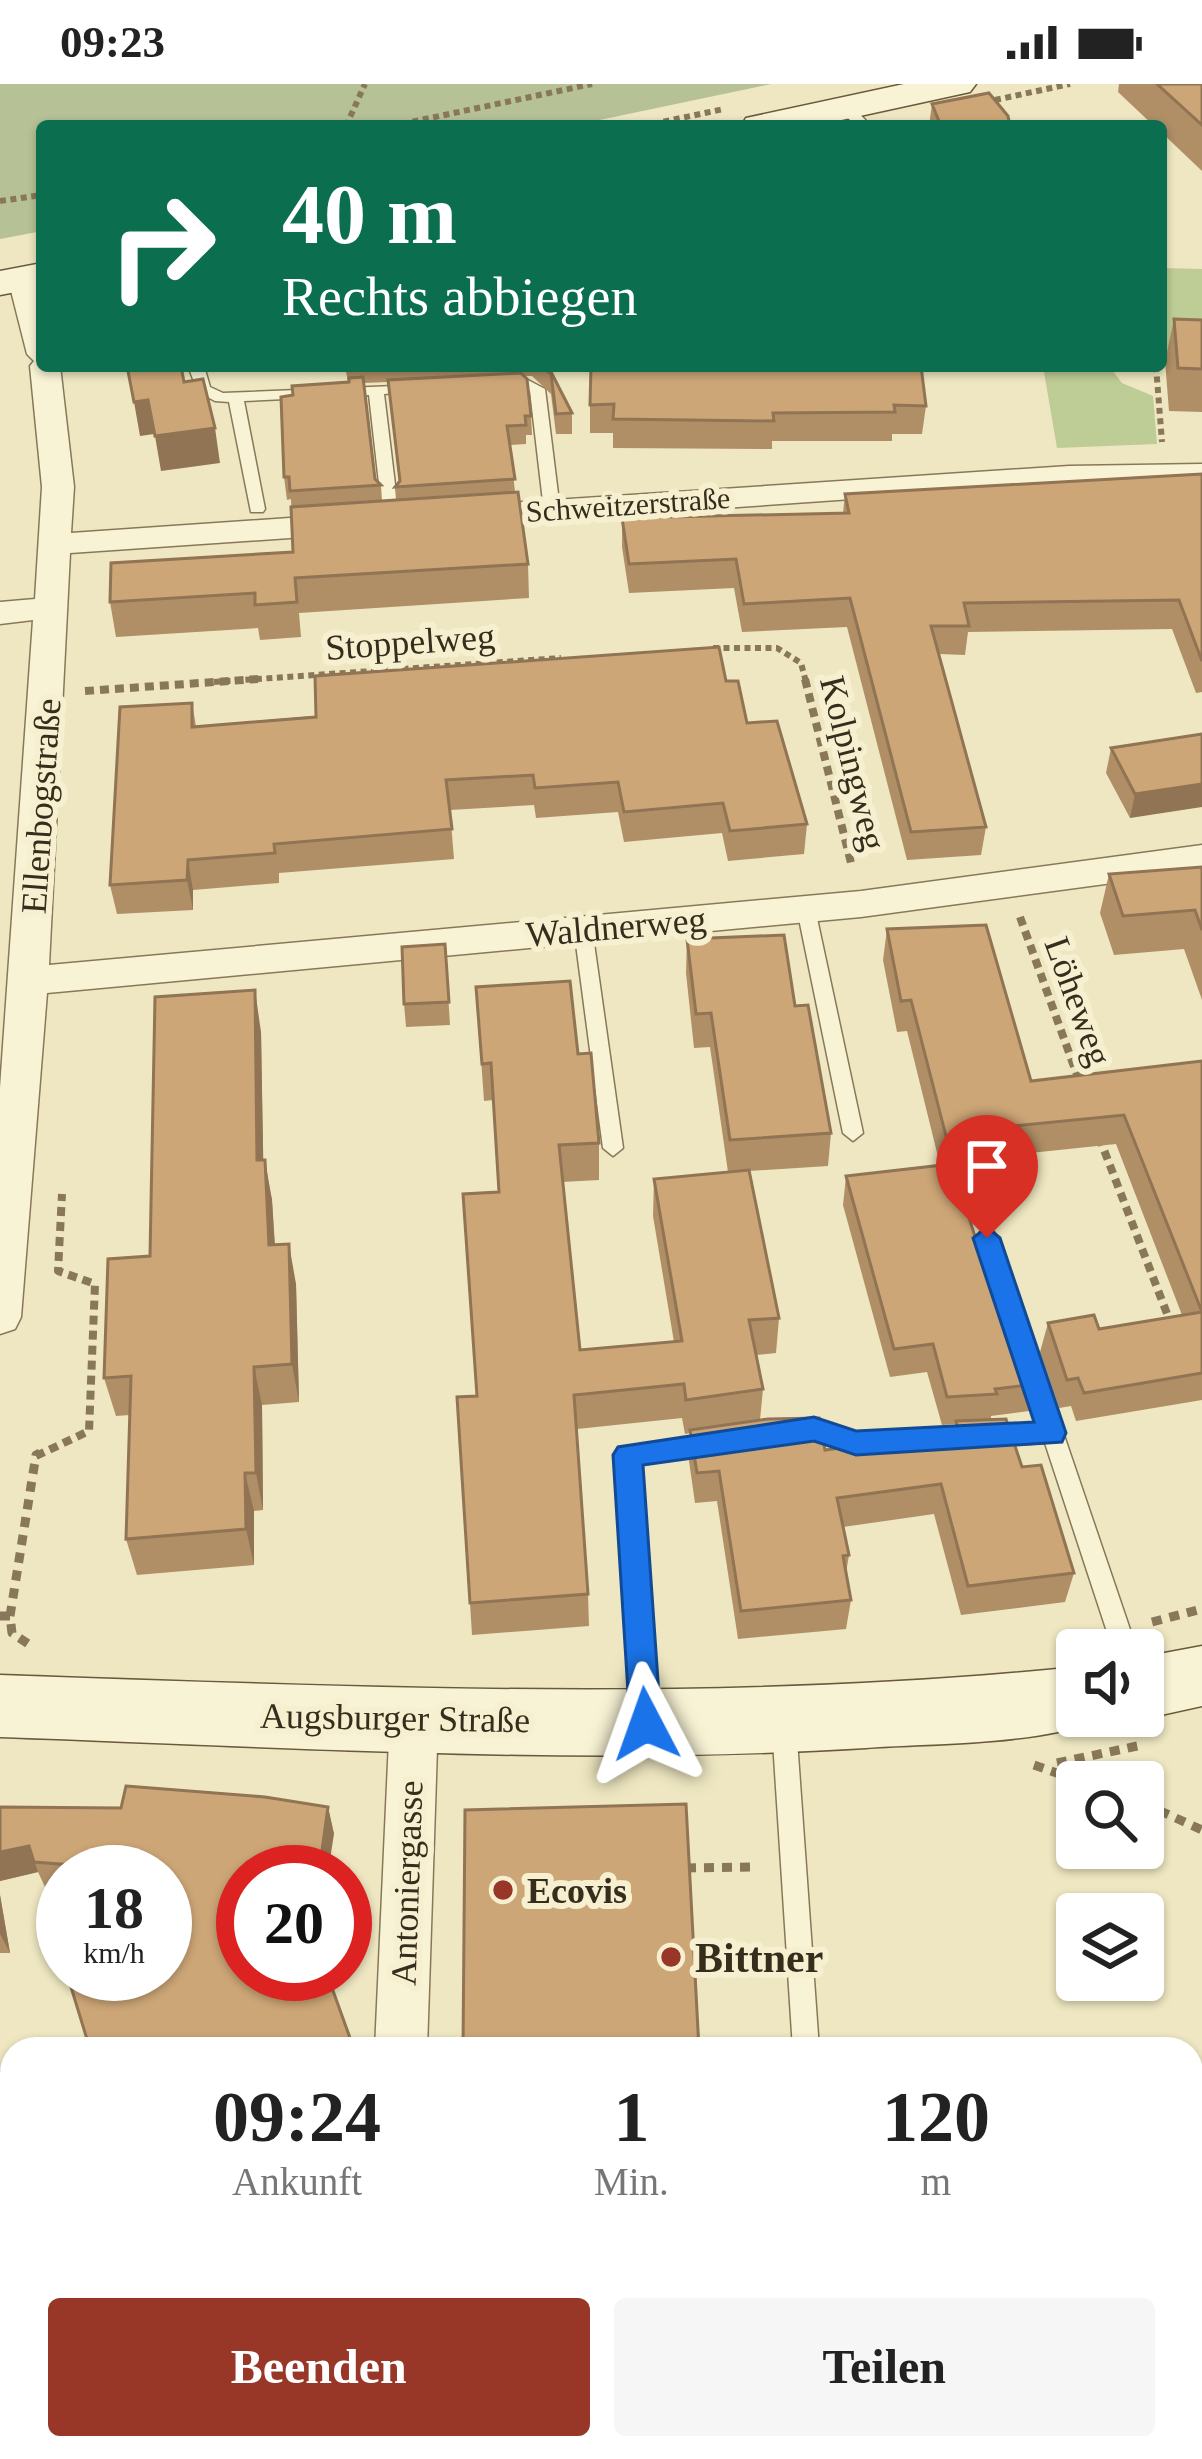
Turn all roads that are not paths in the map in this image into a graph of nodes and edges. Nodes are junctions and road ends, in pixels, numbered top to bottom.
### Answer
1 (957, 84) edge
2 (855, 117) edge
3 (823, 120) edge
4 (21, 279) edge
5 (36, 333) edge
6 (46, 372) edge
7 (198, 372) edge
8 (492, 383) edge
9 (422, 387) edge
10 (376, 390) junction
11 (236, 398) junction
12 (1202, 473) edge
13 (257, 509) dead end
14 (552, 510) junction
15 (413, 513) junction
16 (55, 544) junction
17 (52, 608) junction
18 (0, 613) edge
19 (1202, 858) edge
20 (806, 909) junction
21 (583, 929) junction
22 (29, 981) junction
23 (853, 1133) dead end
24 (613, 1148) dead end
25 (987, 1238) dead end
26 (0, 1317) edge
27 (1052, 1433) junction
28 (1118, 1629) edge
29 (1056, 1702) edge
30 (0, 1706) edge
31 (414, 1718) junction
32 (784, 1719) junction
33 (646, 1724) junction
34 (401, 2037) edge
35 (805, 2037) edge

1 - 2 street
2 - 3 street
4 - 5 street
6 - 16 street, Ellenbogstraße
7 - 11 lane
8 - 14 lane
9 - 10 lane
10 - 11 lane
10 - 15 lane
11 - 13 lane
12 - 14 street, Schweitzerstraße
14 - 15 street, Schweitzerstraße
15 - 16 street, Schweitzerstraße
16 - 17 street, Ellenbogstraße
17 - 18 street
17 - 22 street, Ellenbogstraße
19 - 20 street, Waldnerweg
20 - 21 street, Waldnerweg
20 - 23 lane
21 - 22 street, Waldnerweg
21 - 24 lane
22 - 26 street, Ellenbogstraße
25 - 27 lane
27 - 28 lane
27 - 33 lane
29 - 32 street, Augsburger Straße
30 - 31 street, Augsburger Straße
31 - 33 street, Augsburger Straße
31 - 34 street, Antoniergasse
32 - 33 street, Augsburger Straße
32 - 35 lane

